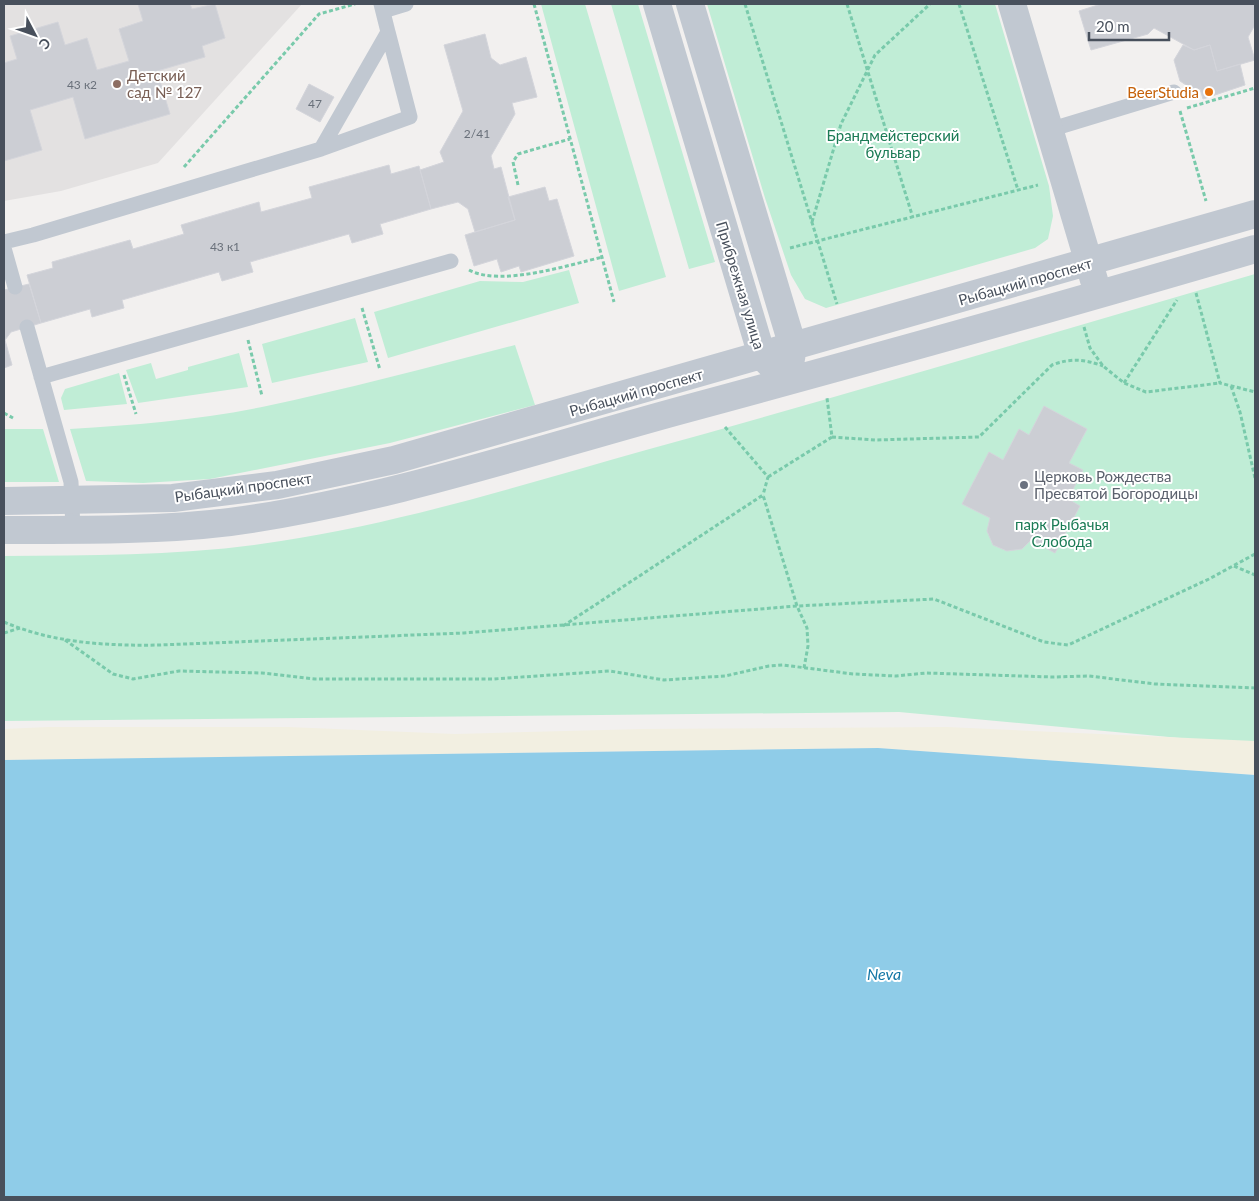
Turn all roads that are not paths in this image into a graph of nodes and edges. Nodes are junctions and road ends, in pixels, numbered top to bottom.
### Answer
1 (406, 4) edge
2 (657, 4) edge
3 (690, 4) edge
4 (1012, 4) edge
5 (382, 7) edge
6 (388, 32) junction
7 (1174, 92) road end
8 (1049, 130) junction
9 (320, 149) junction
10 (1255, 214) edge
11 (4, 242) edge
12 (4, 248) edge
13 (1255, 249) edge
14 (451, 261) road end
15 (1088, 263) junction
16 (15, 287) dead end
17 (1098, 294) junction
18 (26, 328) dead end
19 (793, 347) junction
20 (762, 356) junction
21 (41, 377) junction
22 (787, 382) junction
23 (4, 501) edge
24 (73, 502) junction
25 (4, 530) edge
26 (73, 530) junction

1 - 5 lane
2 - 20 street, Прибрежная улица
3 - 19 street, Прибрежная улица
4 - 8 street
5 - 6 lane
6 - 9 lane
6 - 9 lane
7 - 8 lane
8 - 15 street
9 - 11 lane
10 - 15 street, Рыбацкий проспект
12 - 16 lane
13 - 17 street, Рыбацкий проспект
14 - 21 lane
15 - 17 street
15 - 19 street, Рыбацкий проспект
17 - 22 street, Рыбацкий проспект
18 - 21 lane
19 - 20 street, Рыбацкий проспект
19 - 22 street, Прибрежная улица
20 - 22 street, Прибрежная улица
20 - 24 street, Рыбацкий проспект
21 - 24 lane
22 - 26 street, Рыбацкий проспект
23 - 24 street, Рыбацкий проспект
24 - 26 lane
25 - 26 street, Рыбацкий проспект

